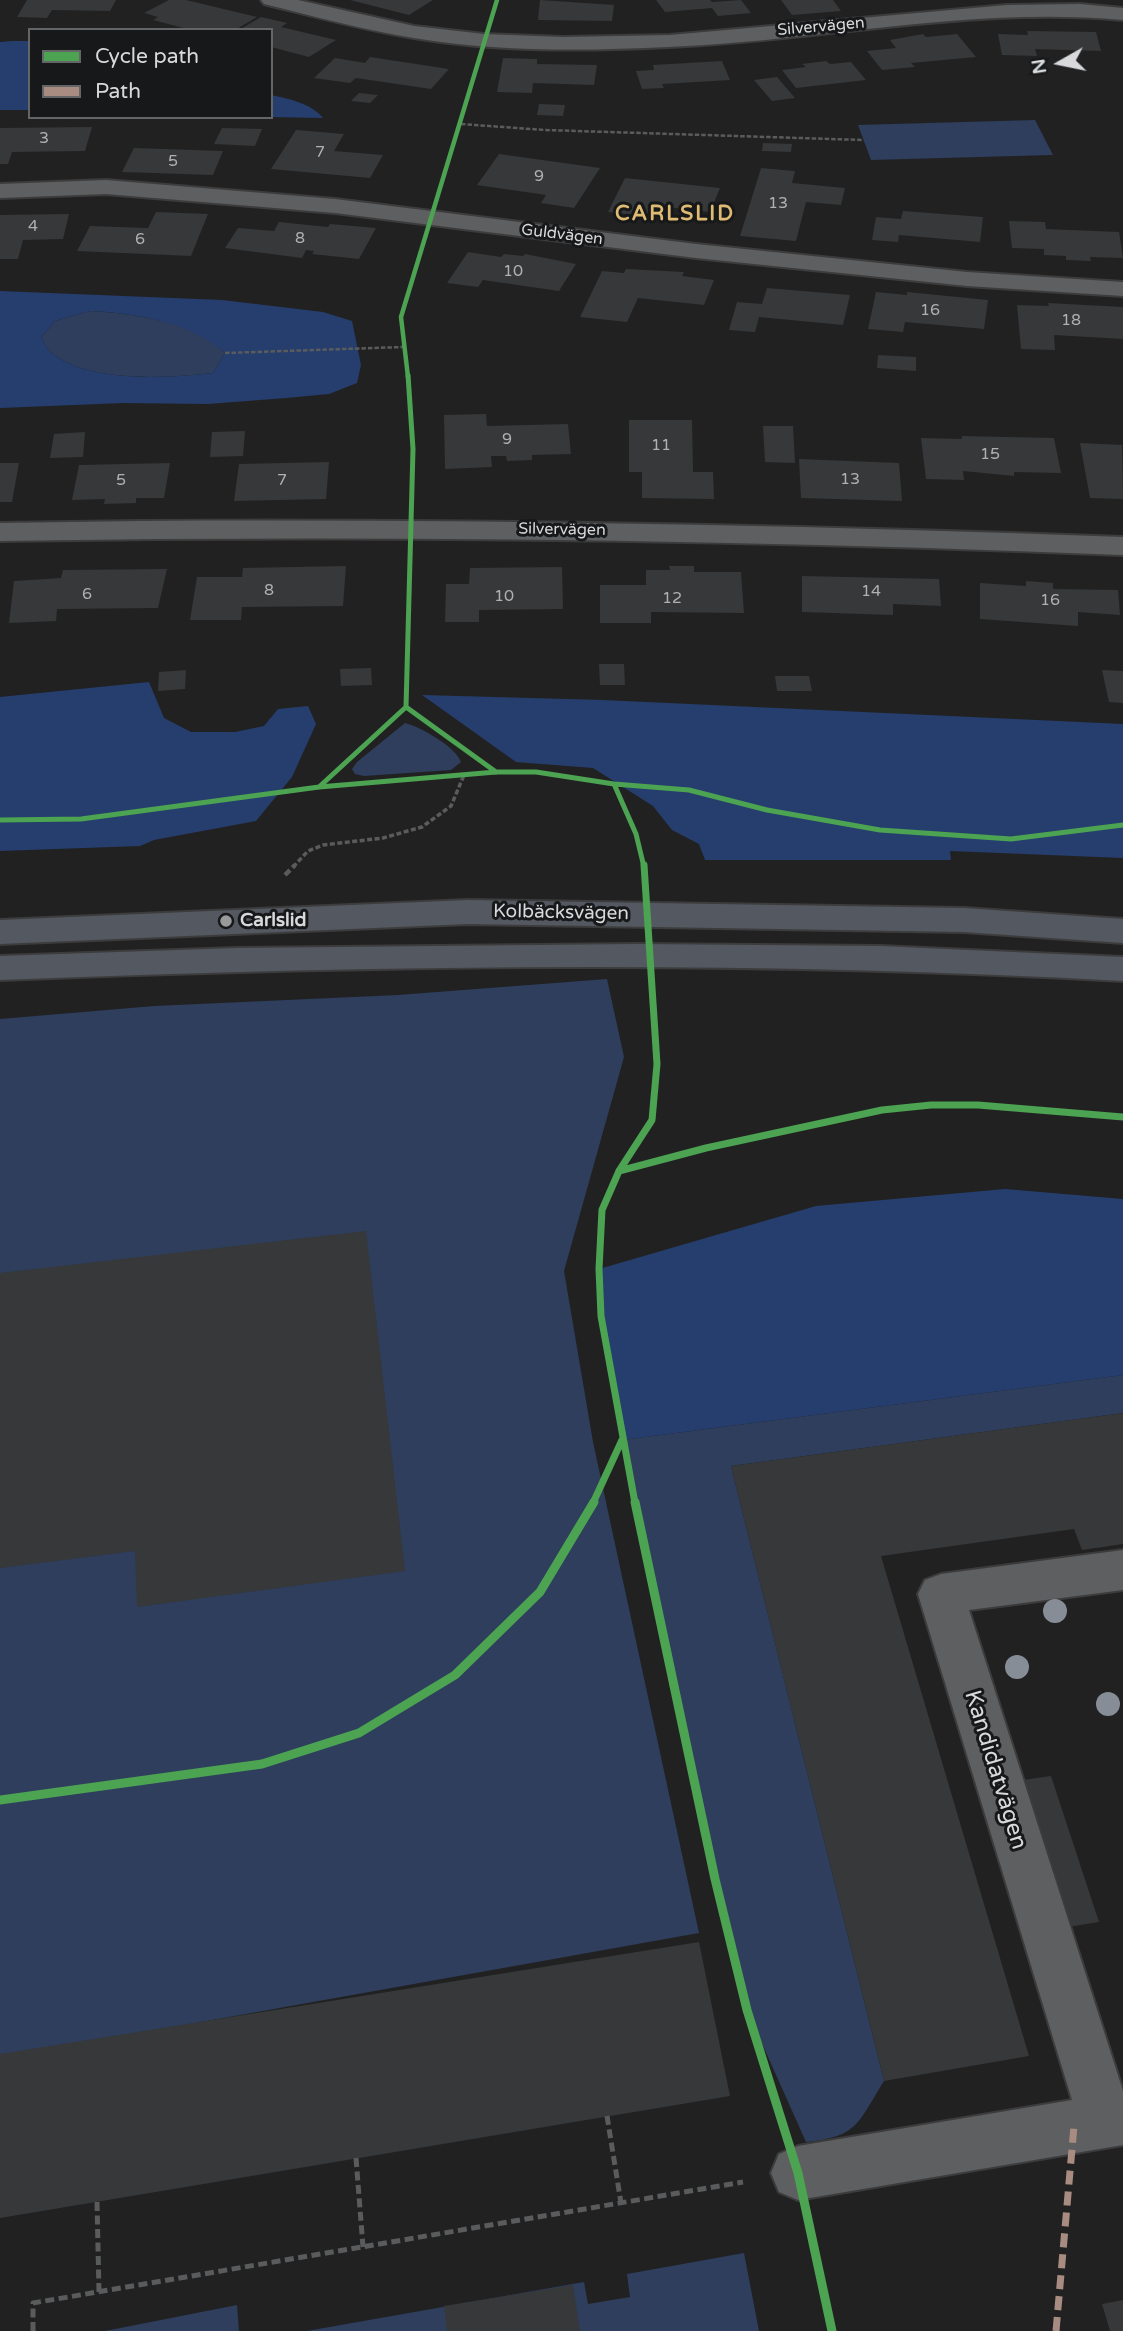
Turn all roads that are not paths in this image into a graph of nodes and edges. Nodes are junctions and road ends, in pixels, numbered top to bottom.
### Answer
1 (271, 0) edge
2 (1123, 14) edge
3 (0, 191) edge
4 (1123, 289) edge
5 (0, 532) edge
6 (1123, 546) edge
7 (1123, 931) edge
8 (0, 932) edge
9 (0, 968) edge
10 (1123, 969) edge
11 (1123, 1570) edge
12 (1114, 2119) edge
13 (798, 2173) road end

1 - 2 street, Silvervägen
3 - 4 street, Guldvägen
5 - 6 street, Silvervägen
7 - 8 highway, Kolbäcksvägen
9 - 10 highway
11 - 12 street, Kandidatvägen
12 - 13 street, Kandidatvägen

